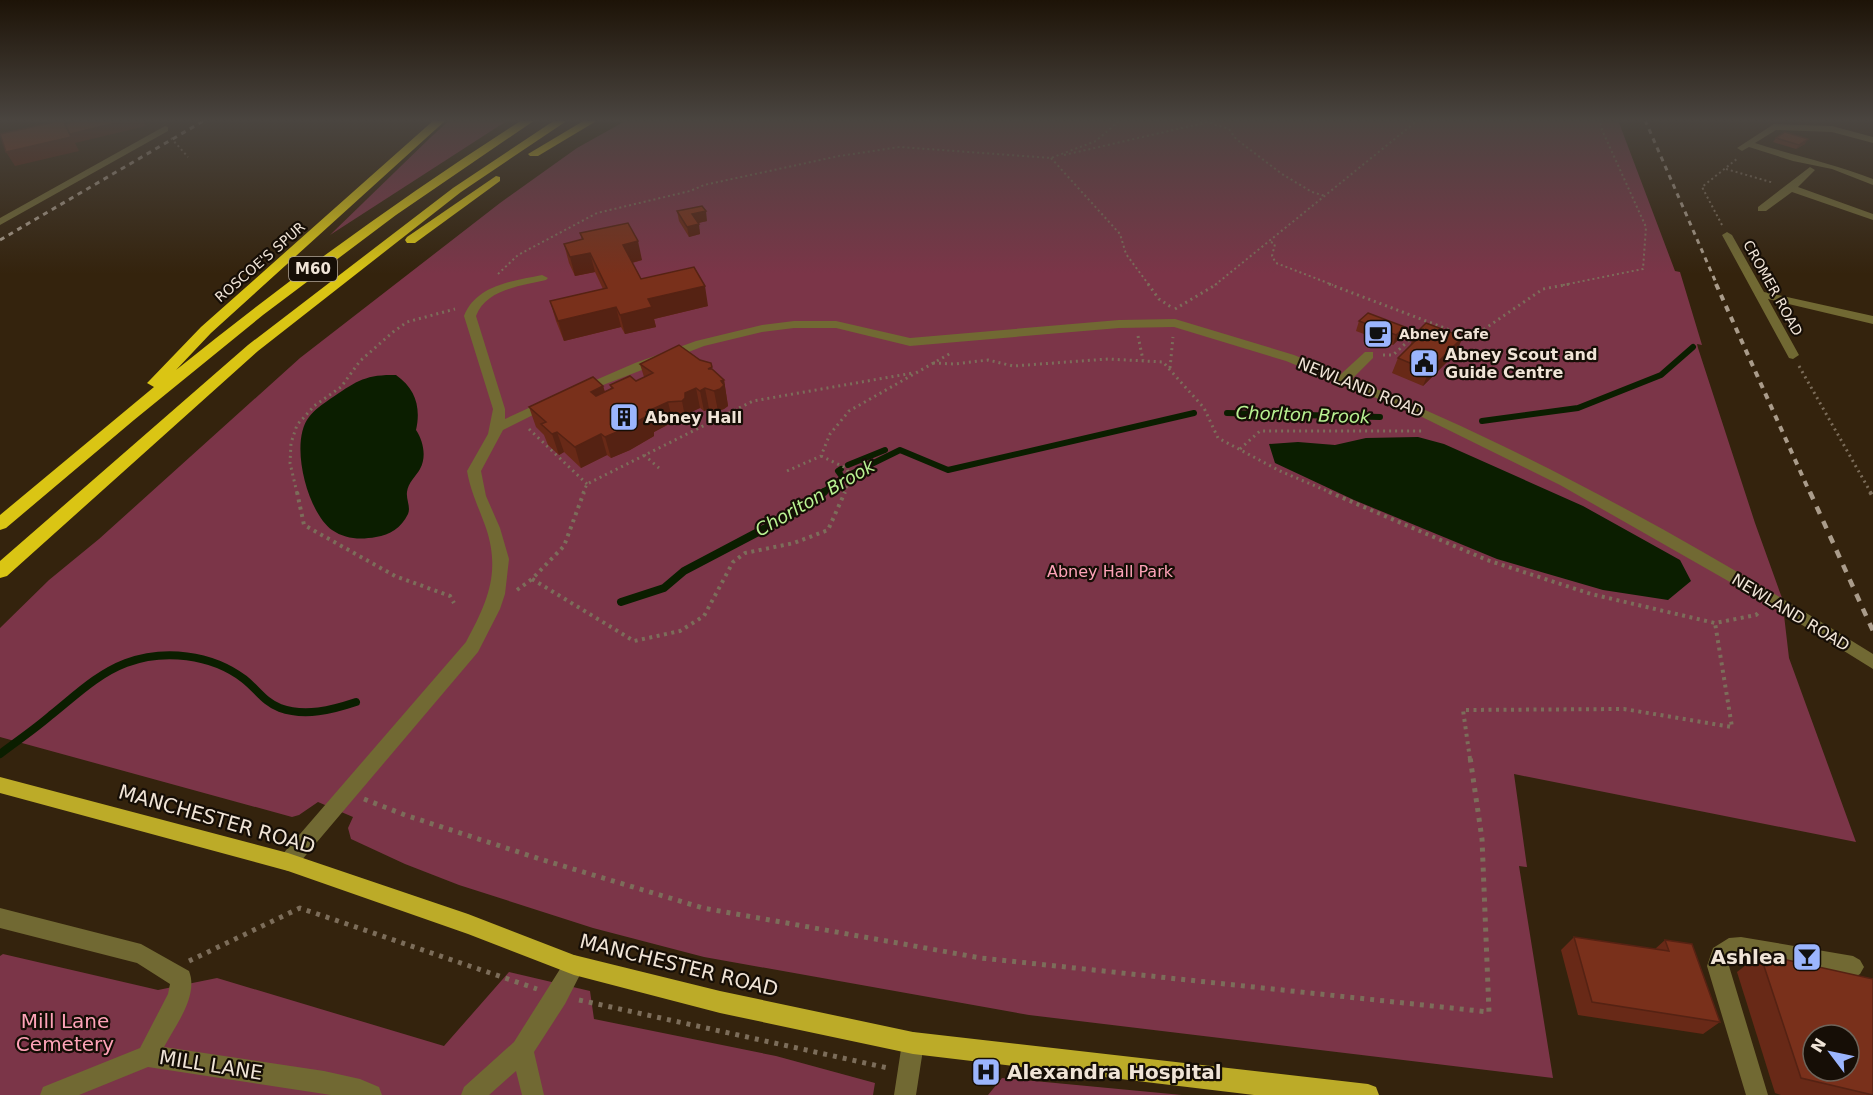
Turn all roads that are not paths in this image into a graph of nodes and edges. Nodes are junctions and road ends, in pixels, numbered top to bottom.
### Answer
1 (90, 171) edge
2 (384, 171) edge
3 (453, 171) edge
4 (486, 171) edge
5 (508, 171) edge
6 (1809, 171) edge
7 (1845, 171) edge
8 (1873, 182) edge
9 (1791, 188) junction
10 (1762, 209) dead end
11 (1873, 217) edge
12 (0, 222) edge
13 (1727, 235) road end
14 (542, 278) dead end
15 (1758, 294) junction
16 (1873, 320) edge
17 (253, 348) junction
18 (1369, 355) road end
19 (1793, 355) road end
20 (1344, 379) junction
21 (496, 428) junction
22 (107, 434) junction
23 (0, 524) edge
24 (0, 571) edge
25 (1873, 662) edge
26 (0, 785) edge
27 (288, 862) junction
28 (0, 918) edge
29 (574, 965) junction
30 (1853, 967) dead end
31 (913, 1043) junction
32 (522, 1050) junction
33 (148, 1056) junction
34 (51, 1095) edge
35 (371, 1095) edge
36 (472, 1095) edge
37 (533, 1095) edge
38 (905, 1095) edge
39 (1368, 1095) edge
40 (1757, 1095) edge

1 - 12 street
2 - 22 highway, ROSCOE'S SPUR / M60
3 - 22 highway, M60
4 - 17 highway, M60
5 - 17 highway, M60
6 - 9 street
7 - 8 street
9 - 10 street
9 - 11 street
13 - 15 street, CROMER ROAD
14 - 21 street
15 - 16 street
15 - 19 street, CROMER ROAD
17 - 24 highway, M60
18 - 20 street
20 - 21 street, NEWLAND ROAD
20 - 25 street, NEWLAND ROAD
21 - 27 street
22 - 23 highway, M60
26 - 27 main road, MANCHESTER ROAD
27 - 29 main road, MANCHESTER ROAD
28 - 33 street, MILL LANE
29 - 31 main road, MANCHESTER ROAD
29 - 32 street
30 - 40 street
31 - 38 street
31 - 39 main road, MANCHESTER ROAD
32 - 36 street
32 - 37 street
33 - 34 street
33 - 35 street, MILL LANE

